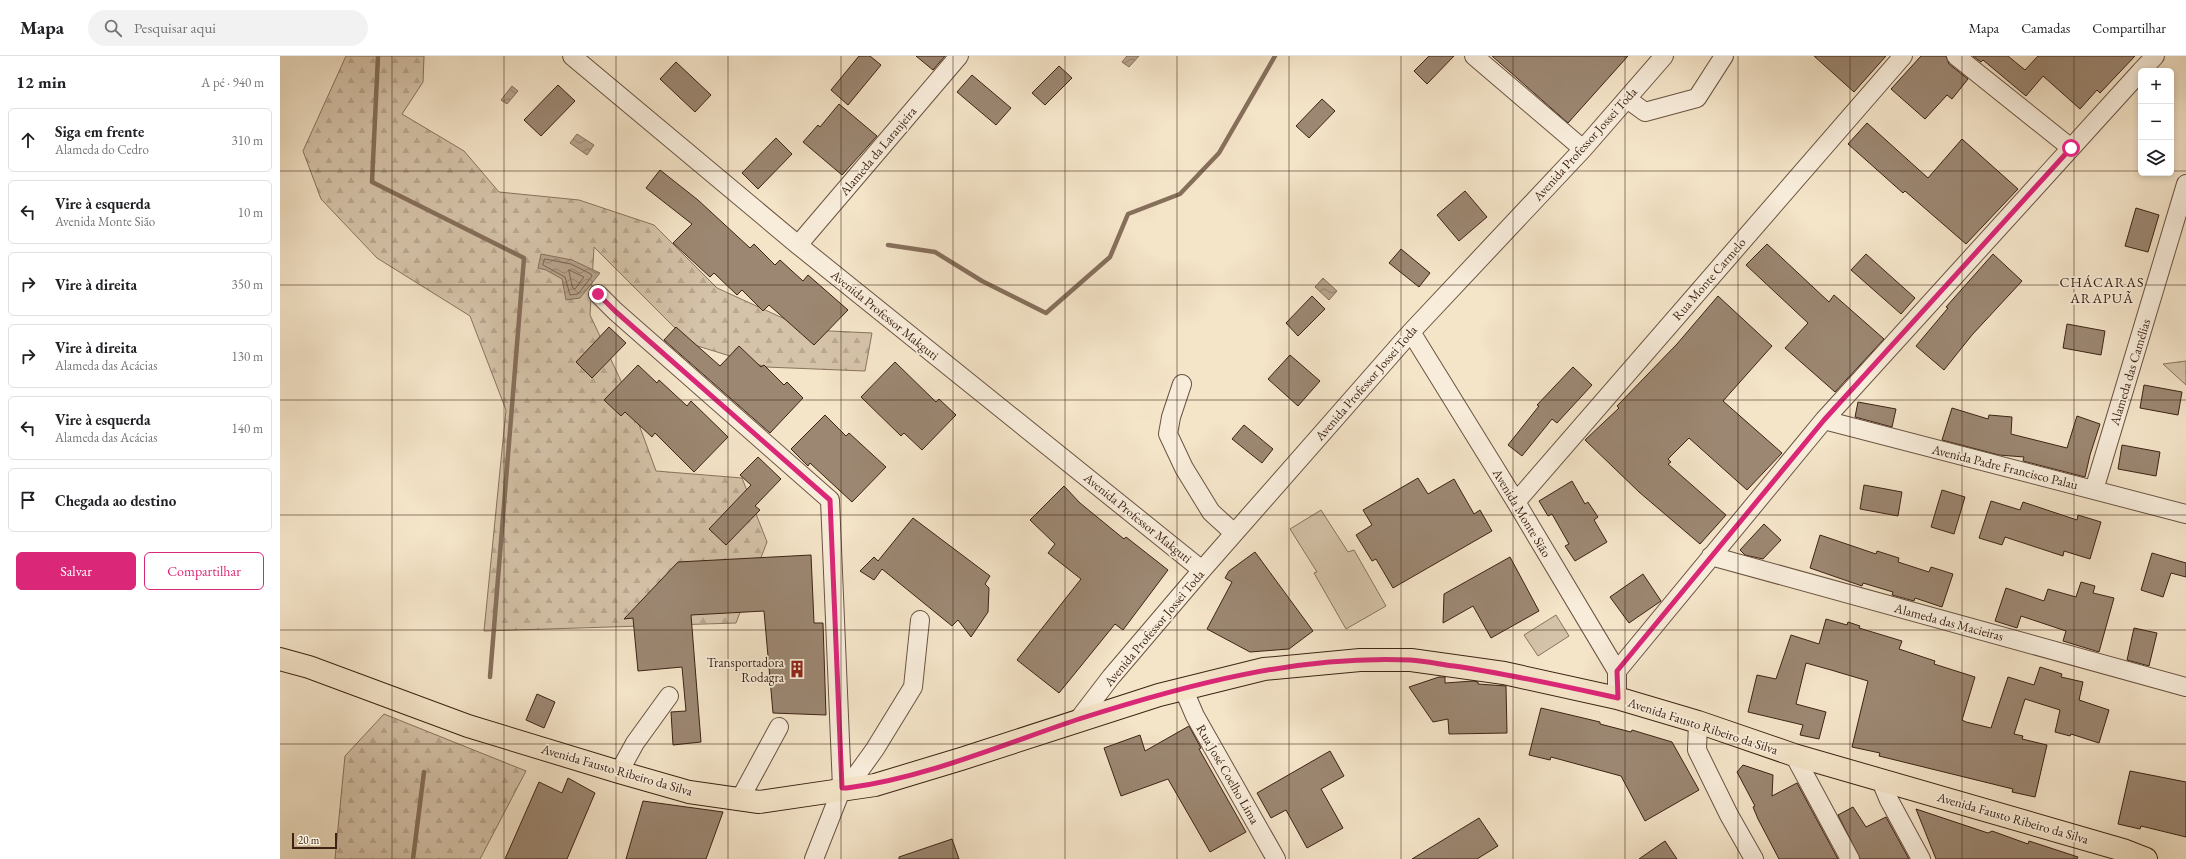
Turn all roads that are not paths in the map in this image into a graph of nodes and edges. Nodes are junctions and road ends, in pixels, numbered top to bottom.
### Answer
1 (572, 56) edge
2 (959, 56) edge
3 (1474, 56) edge
4 (1664, 56) edge
5 (1724, 56) edge
6 (1903, 56) edge
7 (1956, 56) edge
8 (2155, 56) edge
9 (2144, 68) edge
10 (2138, 74) edge
11 (1627, 99) junction
12 (2071, 148) junction
13 (1583, 149) junction
14 (2186, 184) edge
15 (798, 245) junction
16 (598, 294) dead end
17 (1411, 332) junction
18 (1182, 384) dead end
19 (1824, 420) junction
20 (2094, 490) junction
21 (1516, 502) junction
22 (2186, 514) edge
23 (1234, 533) junction
24 (1711, 556) junction
25 (1202, 570) junction
26 (920, 620) dead end
27 (280, 659) edge
28 (1617, 671) junction
29 (2186, 687) edge
30 (1183, 688) junction
31 (669, 696) dead end
32 (1618, 698) junction
33 (1078, 720) junction
34 (1698, 722) junction
35 (779, 727) dead end
36 (1794, 755) junction
37 (619, 772) junction
38 (1881, 781) junction
39 (844, 788) junction
40 (740, 799) junction
41 (2125, 854) edge
42 (814, 859) edge
43 (1276, 859) edge
44 (1754, 859) edge
45 (1850, 859) edge
46 (1921, 859) edge
47 (2146, 859) edge

1 - 15 street, Avenida Professor Makguti
2 - 15 street, Alameda da Laranjeira
3 - 13 street
4 - 11 street, Avenida Professor Jossei Toda
5 - 11 street
6 - 21 street, Rua Monte Carmelo
7 - 12 street
8 - 9 street
10 - 12 street
11 - 13 street, Avenida Professor Jossei Toda
12 - 19 street
13 - 17 street, Avenida Professor Jossei Toda
14 - 20 street, Alameda das Camélias
15 - 25 street, Avenida Professor Makguti
16 - 39 street
17 - 21 street, Avenida Monte Sião
17 - 23 street, Avenida Professor Jossei Toda
18 - 23 street
19 - 20 street, Avenida Padre Francisco Palau
19 - 24 street
20 - 22 street, Avenida Padre Francisco Palau
21 - 28 street, Avenida Monte Sião
23 - 25 street, Avenida Professor Jossei Toda
24 - 28 street
24 - 29 street, Alameda das Macieiras
25 - 33 street, Avenida Professor Jossei Toda
26 - 39 street
27 - 37 main road, Avenida Fausto Ribeiro da Silva
28 - 32 street, Avenida Monte Sião
30 - 32 main road, Avenida Fausto Ribeiro da Silva
30 - 33 main road, Avenida Fausto Ribeiro da Silva
30 - 43 street, Rua José Coelho Lima
31 - 37 street
32 - 34 main road, Avenida Fausto Ribeiro da Silva
33 - 39 main road, Avenida Fausto Ribeiro da Silva
34 - 36 main road, Avenida Fausto Ribeiro da Silva
34 - 44 street
35 - 40 street
36 - 38 main road, Avenida Fausto Ribeiro da Silva
36 - 45 street
37 - 40 main road, Avenida Fausto Ribeiro da Silva
38 - 41 main road, Avenida Fausto Ribeiro da Silva
38 - 46 street
39 - 40 main road, Avenida Fausto Ribeiro da Silva
39 - 42 street
41 - 47 main road, Avenida Fausto Ribeiro da Silva

